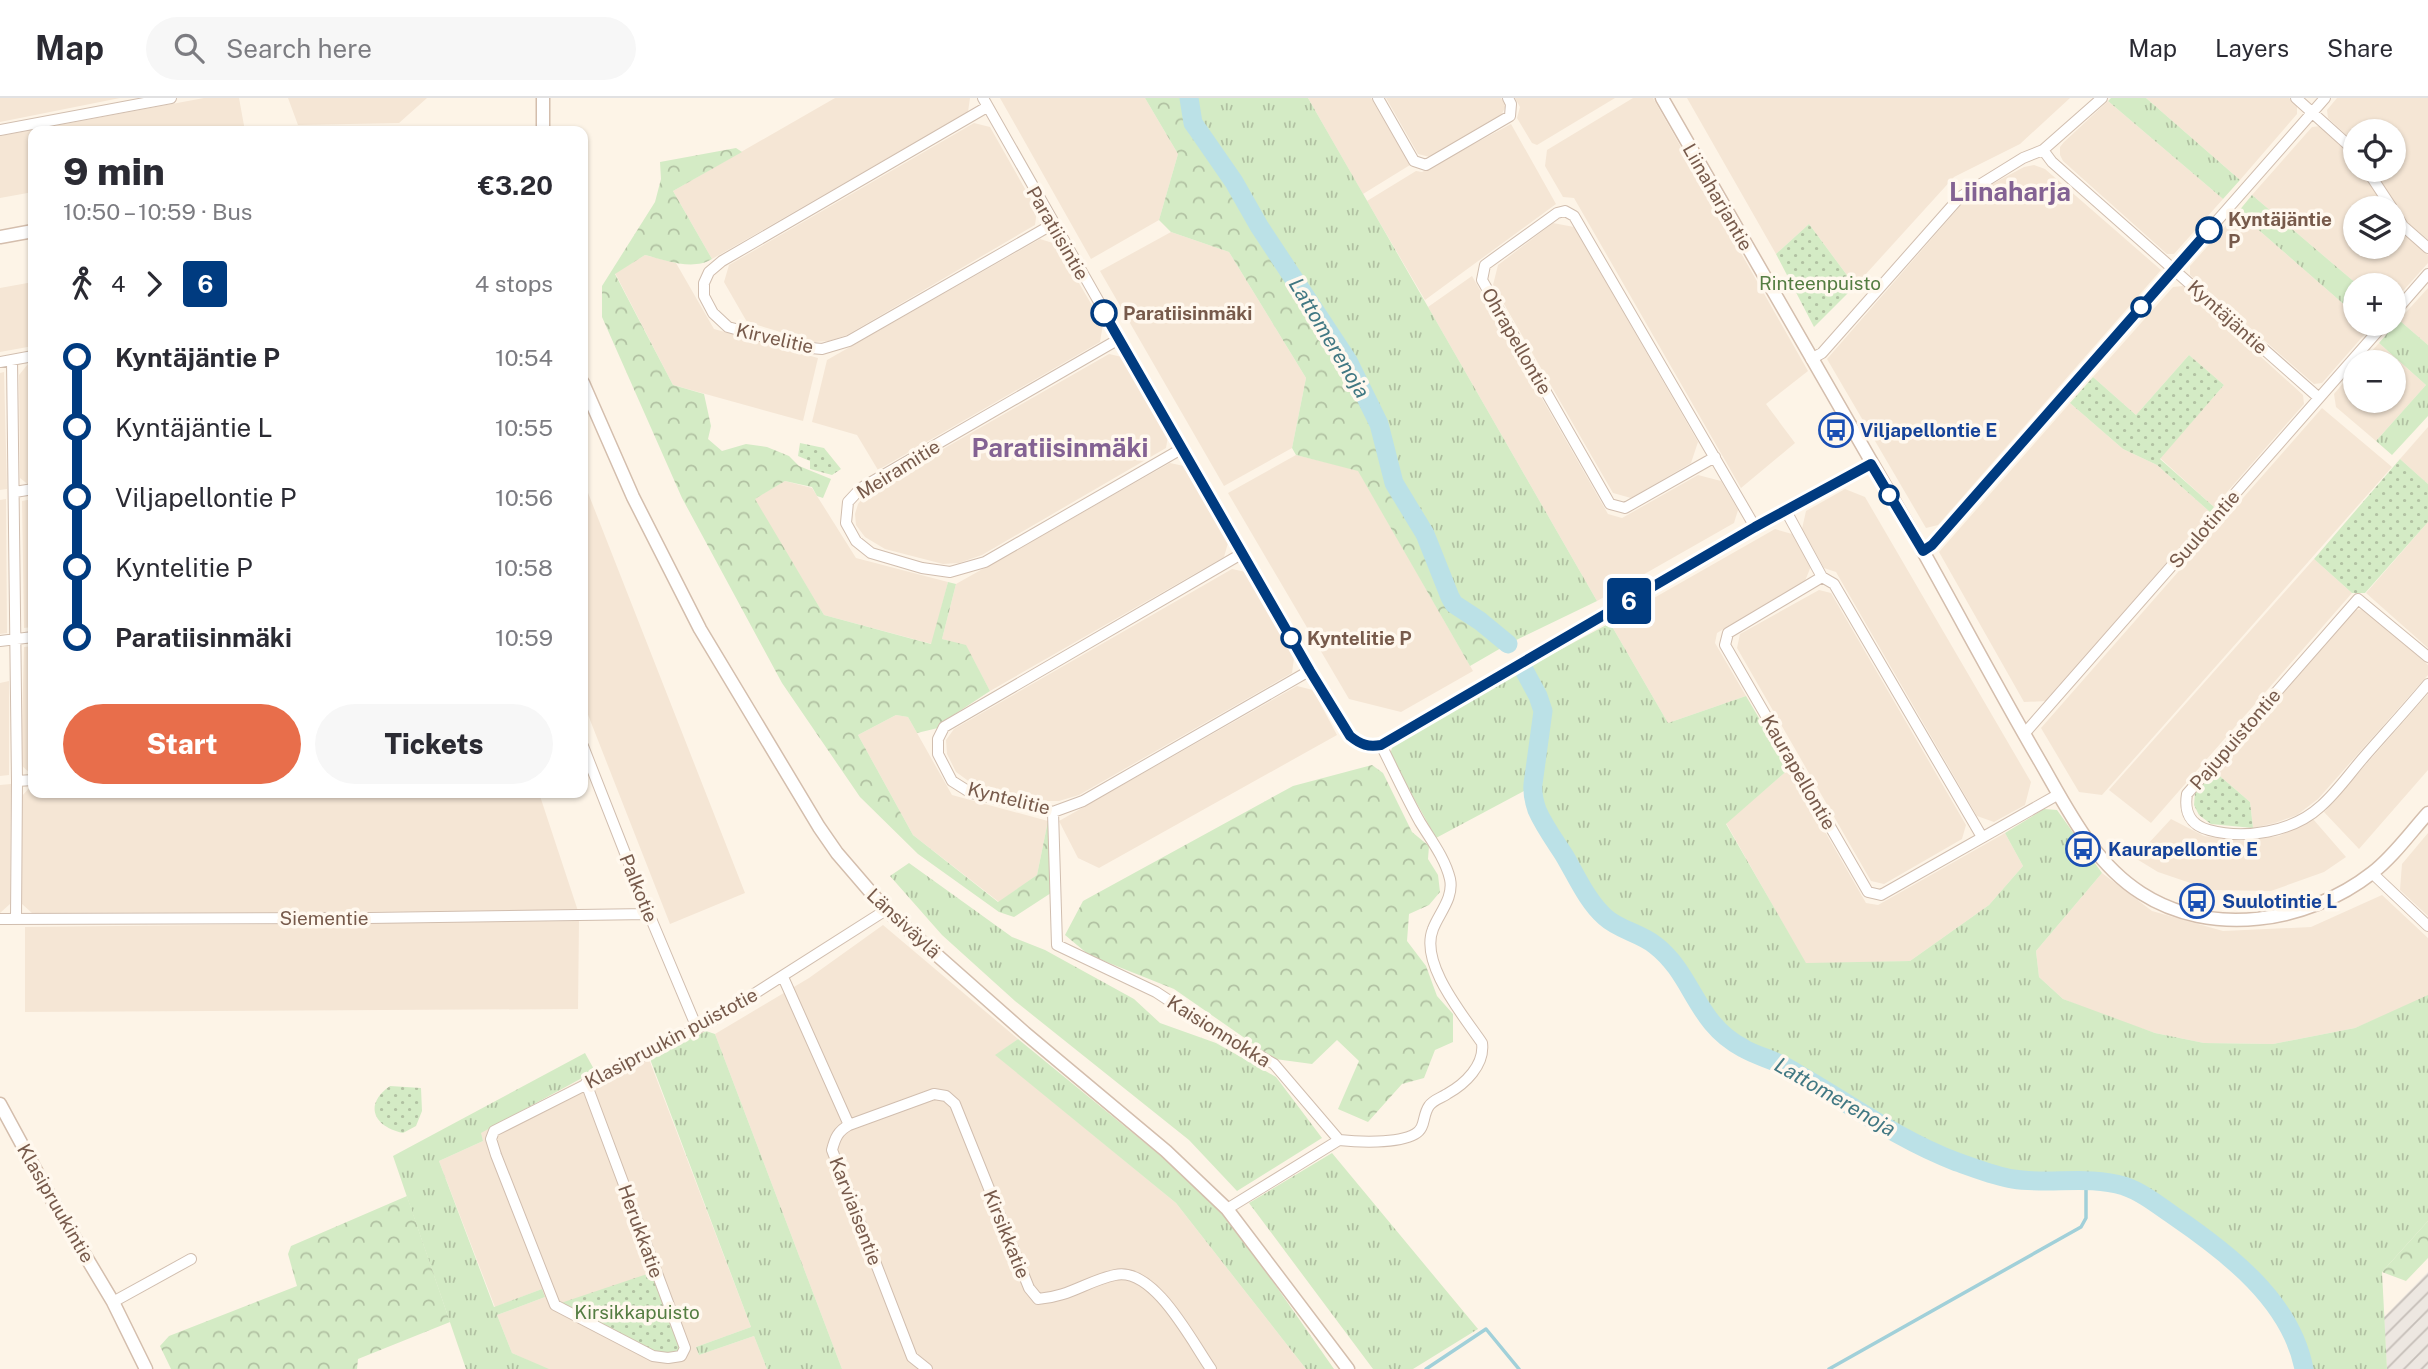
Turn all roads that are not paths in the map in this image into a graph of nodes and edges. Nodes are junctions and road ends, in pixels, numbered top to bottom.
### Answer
1 (171, 98) edge
2 (542, 98) edge
3 (1378, 98) edge
4 (1508, 98) edge
5 (1662, 98) edge
6 (2102, 98) edge
7 (2296, 98) edge
8 (2325, 98) edge
9 (985, 103) edge
10 (2312, 112) junction
11 (543, 126) edge
12 (0, 130) edge
13 (2343, 140) edge
14 (2043, 150) junction
15 (1053, 224) junction
16 (2406, 229) edge
17 (28, 232) edge
18 (0, 237) edge
19 (2428, 248) edge
20 (2175, 269) junction
21 (2428, 274) edge
22 (2406, 299) edge
23 (2373, 336) edge
24 (1119, 338) junction
25 (28, 357) edge
26 (1811, 359) junction
27 (12, 360) junction
28 (0, 362) edge
29 (588, 395) edge
30 (2319, 398) junction
31 (1183, 448) junction
32 (1715, 457) junction
33 (1871, 464) junction
34 (28, 490) edge
35 (15, 492) junction
36 (1786, 511) junction
37 (1755, 527) junction
38 (1923, 551) junction
39 (1243, 554) junction
40 (1822, 577) junction
41 (28, 638) edge
42 (15, 640) junction
43 (0, 641) edge
44 (2428, 657) edge
45 (1310, 671) junction
46 (2428, 684) edge
47 (2024, 734) junction
48 (1381, 745) junction
49 (588, 759) edge
50 (28, 780) edge
51 (18, 781) junction
52 (2059, 794) junction
53 (1053, 812) junction
54 (2428, 813) edge
55 (1982, 837) junction
56 (2372, 873) junction
57 (886, 910) junction
58 (649, 914) junction
59 (0, 919) edge
60 (16, 919) junction
61 (2428, 926) edge
62 (783, 977) junction
63 (697, 1028) junction
64 (586, 1083) junction
65 (0, 1104) edge
66 (849, 1125) junction
67 (491, 1139) joint
68 (1339, 1140) junction
69 (1227, 1209) junction
70 (191, 1259) dead end
71 (113, 1302) junction
72 (146, 1369) edge
73 (928, 1369) edge
74 (1211, 1369) edge
75 (1348, 1369) edge

1 - 12 street
2 - 11 main road
3 - 4 street
5 - 26 main road, Liinaharjantie
6 - 14 street
7 - 10 street
8 - 10 street
9 - 15 street, Paratiisintie
9 - 15 street, Kirvelitie
10 - 13 street
10 - 20 street
14 - 20 street, Kyntäjäntie
14 - 26 street
15 - 24 street, Paratiisintie
16 - 19 street
17 - 18 main road
20 - 30 street, Kyntäjäntie
20 - 38 street
21 - 22 street
23 - 30 street, Suulotintie
24 - 31 street, Paratiisintie
24 - 31 street, Meiramitie
25 - 27 street
26 - 33 main road, Liinaharjantie
27 - 28 street
27 - 35 street
29 - 57 main road, Länsiväylä
30 - 47 street, Suulotintie
31 - 39 street, Paratiisintie
32 - 32 street, Ohrapellontie
32 - 37 street, Ohrapellontie
33 - 36 street
33 - 38 main road, Liinaharjantie
34 - 35 street
35 - 42 street
36 - 37 street
36 - 40 street
37 - 48 street
38 - 47 main road, Liinaharjantie
39 - 45 street, Paratiisintie
39 - 53 street, Kyntelitie
40 - 55 street
40 - 55 street, Kaurapellontie
41 - 42 street
42 - 43 street
42 - 51 street
44 - 46 street, Pajupuistontie
45 - 48 street, Paratiisintie
45 - 53 street, Kyntelitie
47 - 52 main road, Liinaharjantie
48 - 68 street
49 - 58 street, Palkotie
50 - 51 street
51 - 60 street
52 - 55 street, Kaurapellontie
52 - 56 main road, Liinaharjantie
53 - 68 street, Kaisionnokka
54 - 56 main road, Liinaharjantie
56 - 61 street
57 - 62 street, Klasipruukin puistotie
57 - 69 main road, Länsiväylä
58 - 60 street, Siementie
58 - 63 street, Palkotie
59 - 60 street, Siementie
62 - 63 street, Klasipruukin puistotie
62 - 66 street, Karviaisentie
63 - 64 street, Klasipruukin puistotie
64 - 67 street, Klasipruukin puistotie
64 - 67 street, Herukkatie
65 - 71 main road, Klasipruukintie
66 - 73 street, Karviaisentie
66 - 74 street, Kirsikkatie
68 - 69 street
69 - 75 main road, Länsiväylä
70 - 71 street
71 - 72 main road, Klasipruukintie

